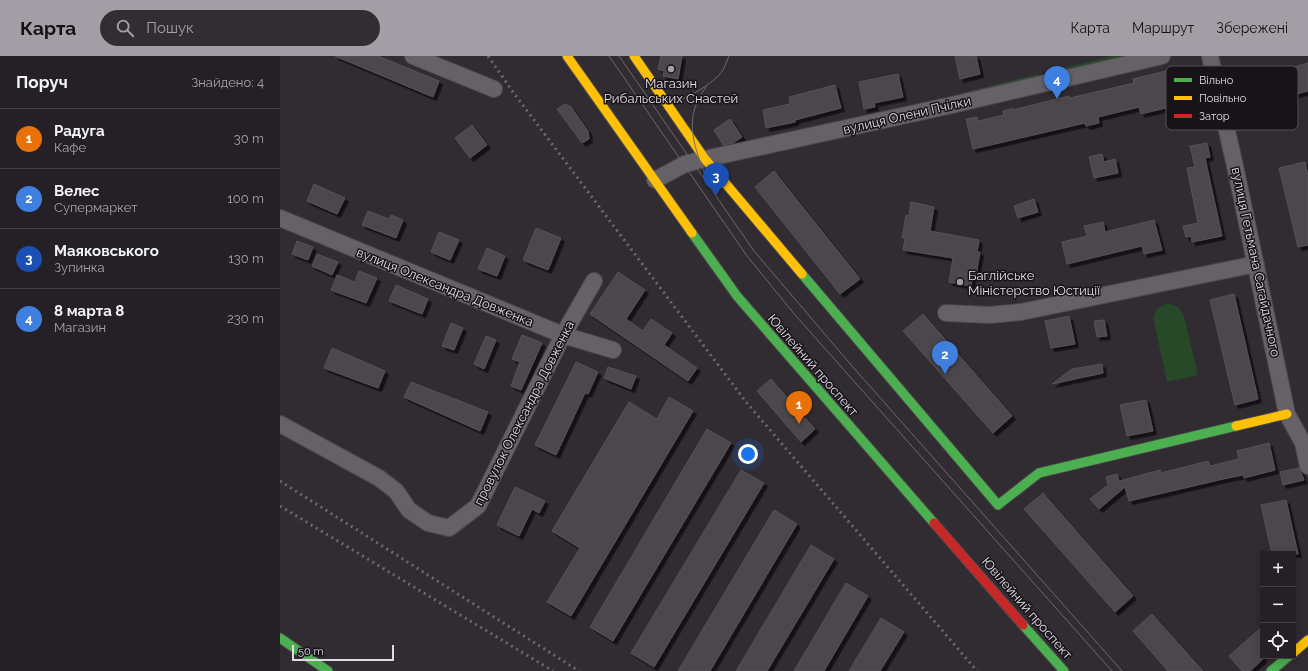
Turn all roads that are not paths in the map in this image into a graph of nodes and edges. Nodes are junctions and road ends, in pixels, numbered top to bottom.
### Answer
1 (413, 56) edge
2 (567, 56) edge
3 (634, 56) edge
4 (1162, 56) edge
5 (1210, 56) edge
6 (1212, 66) edge
7 (494, 89) dead end
8 (1226, 130) edge
9 (705, 159) junction
10 (655, 180) junction
11 (280, 218) edge
12 (1256, 264) junction
13 (594, 281) dead end
14 (946, 313) dead end
15 (563, 335) junction
16 (613, 350) dead end
17 (1287, 414) junction
18 (280, 424) edge
19 (1308, 466) edge
20 (280, 638) edge
21 (1308, 640) edge
22 (1296, 650) edge
23 (1285, 659) edge
24 (328, 671) edge
25 (1064, 671) edge
26 (1271, 671) edge

1 - 7 street
2 - 10 street, Ювілейний проспект
3 - 9 street
4 - 9 street, вулиця Олени Пчілки
5 - 6 street, вулиця Гетьмана Сагайдачного
8 - 12 street, вулиця Гетьмана Сагайдачного
9 - 10 street, вулиця Олени Пчілки
9 - 17 street
10 - 25 street, Ювілейний проспект
11 - 15 street, вулиця Олександра Довженка
12 - 14 street
12 - 17 street, вулиця Гетьмана Сагайдачного
13 - 15 street, провулок Олександра Довженка
15 - 16 street, вулиця Олександра Довженка
15 - 18 street, провулок Олександра Довженка
17 - 19 street, вулиця Гетьмана Сагайдачного
20 - 24 street
21 - 22 street
23 - 26 street

